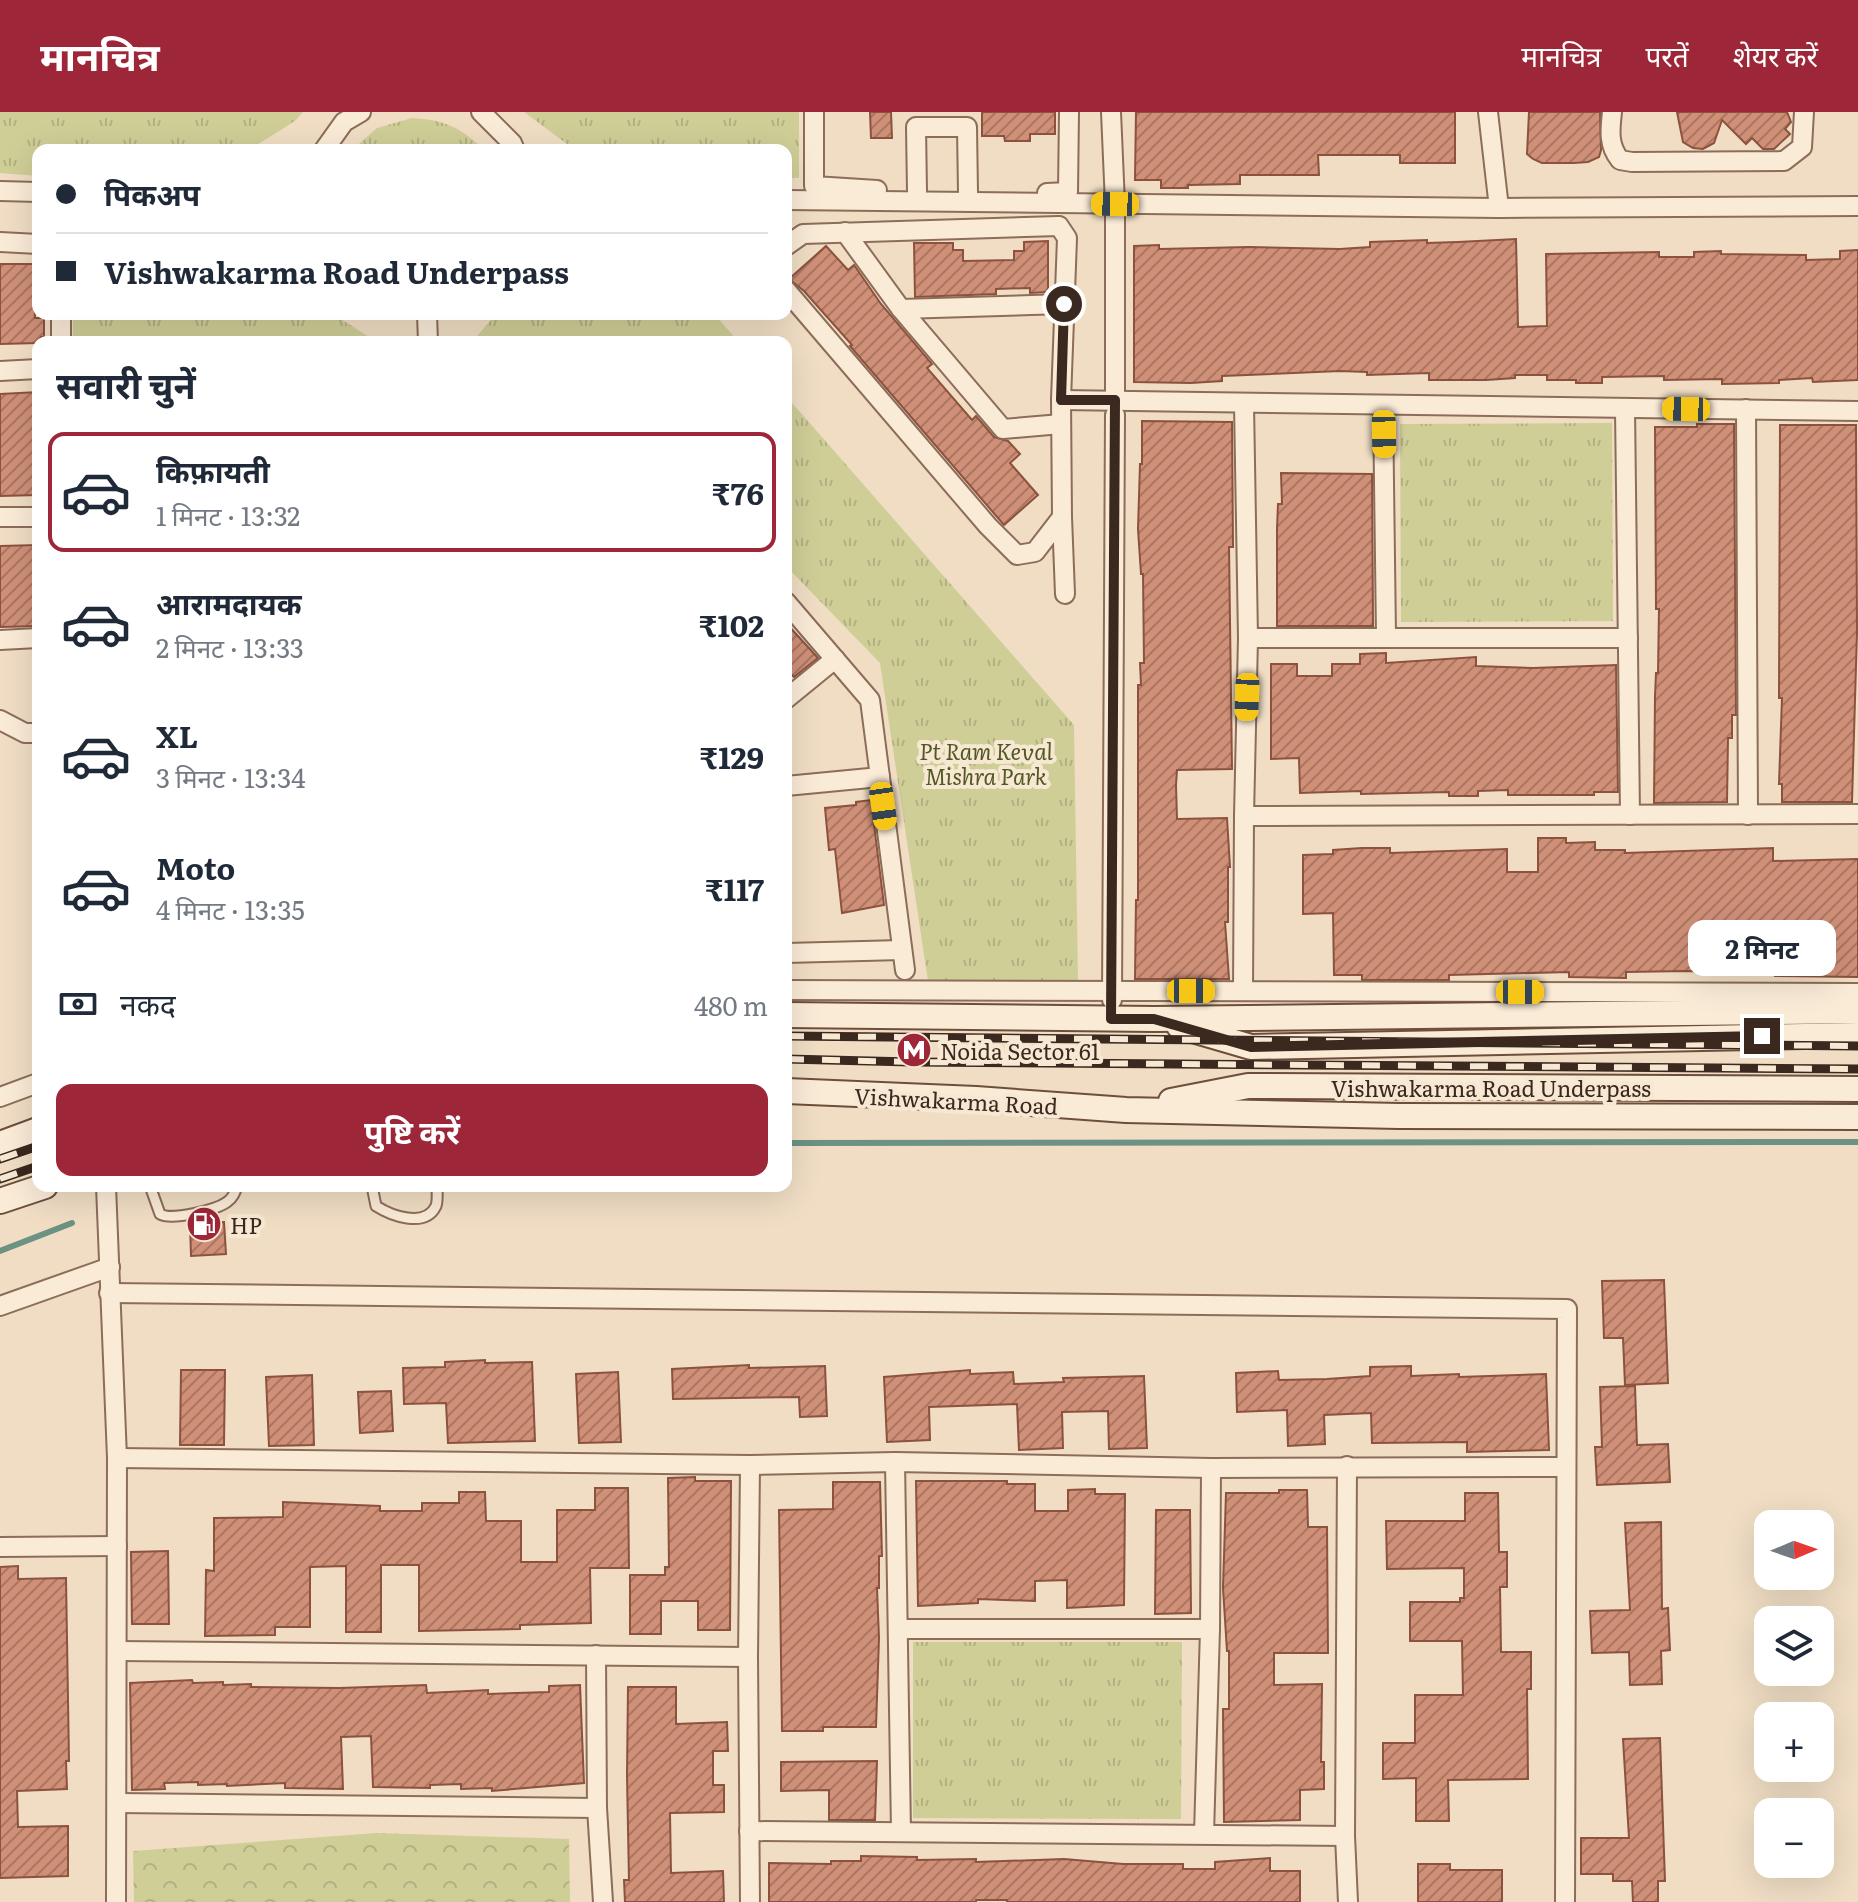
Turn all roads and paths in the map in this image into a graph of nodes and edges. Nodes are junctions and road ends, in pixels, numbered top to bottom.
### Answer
1 (361, 112) edge
2 (481, 112) edge
3 (814, 112) edge
4 (1069, 112) edge
5 (1111, 112) edge
6 (1488, 112) edge
7 (1612, 112) edge
8 (1804, 112) edge
9 (328, 144) edge
10 (512, 144) edge
11 (0, 191) edge
12 (32, 192) edge
13 (917, 192) junction
14 (968, 193) junction
15 (942, 197) junction
16 (792, 200) edge
17 (1115, 204) junction
18 (1858, 206) edge
19 (1499, 208) junction
20 (845, 232) junction
21 (0, 242) edge
22 (792, 242) edge
23 (32, 244) edge
24 (792, 297) edge
25 (1064, 304) junction
26 (901, 309) junction
27 (32, 369) edge
28 (0, 371) edge
29 (1061, 400) junction
30 (1244, 404) junction
31 (1383, 405) junction
32 (1115, 408) junction
33 (1625, 408) junction
34 (1746, 409) junction
35 (1858, 411) edge
36 (1061, 424) junction
37 (0, 517) edge
38 (32, 517) edge
39 (1062, 517) junction
40 (1065, 594) dead end
41 (792, 609) edge
42 (1386, 636) junction
43 (32, 638) edge
44 (1248, 638) junction
45 (1628, 638) junction
46 (0, 640) edge
47 (835, 659) junction
48 (792, 694) edge
49 (0, 720) edge
50 (32, 733) edge
51 (880, 777) junction
52 (792, 785) edge
53 (1858, 814) edge
54 (1630, 815) junction
55 (1748, 815) junction
56 (1244, 816) junction
57 (902, 950) junction
58 (792, 953) edge
59 (905, 970) joint
60 (792, 990) edge
61 (908, 990) junction
62 (1113, 990) junction
63 (1243, 991) junction
64 (1858, 993) edge
65 (1858, 1011) edge
66 (792, 1015) edge
67 (1111, 1019) junction
68 (1154, 1019) junction
69 (1858, 1035) edge
70 (32, 1085) edge
71 (1858, 1089) edge
72 (792, 1091) edge
73 (0, 1097) edge
74 (1126, 1110) junction
75 (1858, 1117) edge
76 (32, 1132) edge
77 (0, 1144) edge
78 (32, 1190) edge
79 (106, 1192) edge
80 (152, 1192) edge
81 (234, 1192) edge
82 (373, 1192) edge
83 (437, 1192) edge
84 (0, 1201) edge
85 (110, 1267) junction
86 (109, 1293) junction
87 (0, 1306) edge
88 (117, 1458) junction
89 (895, 1462) junction
90 (750, 1465) junction
91 (1347, 1466) junction
92 (1565, 1467) junction
93 (1211, 1468) junction
94 (117, 1546) junction
95 (0, 1547) edge
96 (898, 1629) junction
97 (1210, 1629) junction
98 (118, 1651) junction
99 (596, 1655) junction
100 (748, 1657) junction
101 (118, 1803) junction
102 (597, 1808) junction
103 (749, 1831) junction
104 (901, 1832) junction
105 (1204, 1834) junction
106 (1345, 1836) junction
107 (116, 1902) edge
108 (603, 1902) edge
109 (750, 1902) edge
110 (1348, 1902) edge
111 (1565, 1902) edge

1 - 9 street
2 - 10 street
3 - 13 street
4 - 14 street
5 - 17 street
6 - 19 street
7 - 8 street
11 - 12 street
13 - 14 street
13 - 15 street
14 - 15 street
15 - 16 street
15 - 17 street
17 - 19 street
17 - 32 street
18 - 19 street
20 - 22 street
20 - 25 street
20 - 26 street
21 - 23 street
24 - 39 street
25 - 26 street
25 - 29 street
26 - 36 street
27 - 28 street
29 - 32 street
29 - 36 street
30 - 31 street
30 - 32 street
30 - 44 street
31 - 33 street
31 - 42 street
32 - 62 street
33 - 34 street
33 - 45 street
34 - 35 street
34 - 55 street
36 - 39 street
37 - 38 street
39 - 40 street
41 - 47 street
42 - 44 street
42 - 45 street
43 - 46 street
44 - 56 street
45 - 54 street
47 - 48 street
47 - 51 street
49 - 50 street
51 - 52 street
51 - 57 street
53 - 55 street
54 - 55 street
54 - 56 street
56 - 63 street
57 - 58 street
57 - 59 street
59 - 61 lane
60 - 61 street
61 - 62 street
62 - 63 street
62 - 67 street
63 - 64 street
65 - 68 main road
66 - 67 main road
67 - 68 main road
68 - 69 main road, Vishwakarma Road Underpass
70 - 73 street
71 - 74 main road, Vishwakarma Road Underpass
72 - 74 main road, Vishwakarma Road
74 - 75 main road
76 - 77 main road
78 - 84 main road
79 - 85 street
80 - 81 lane
82 - 83 lane
85 - 86 street
85 - 87 street
86 - 88 street
86 - 92 street
88 - 90 street
88 - 94 street
89 - 90 street
89 - 93 street
89 - 96 street
90 - 100 street
91 - 92 street
91 - 93 street
91 - 106 street
92 - 111 street
93 - 97 street
94 - 95 street
94 - 98 street
96 - 97 street
96 - 104 street
97 - 105 street
98 - 99 street
98 - 101 street
99 - 100 street
99 - 102 street
100 - 103 street
101 - 102 street
101 - 107 street
102 - 108 street
103 - 104 street
103 - 109 street
104 - 105 street
105 - 106 street
106 - 110 street

